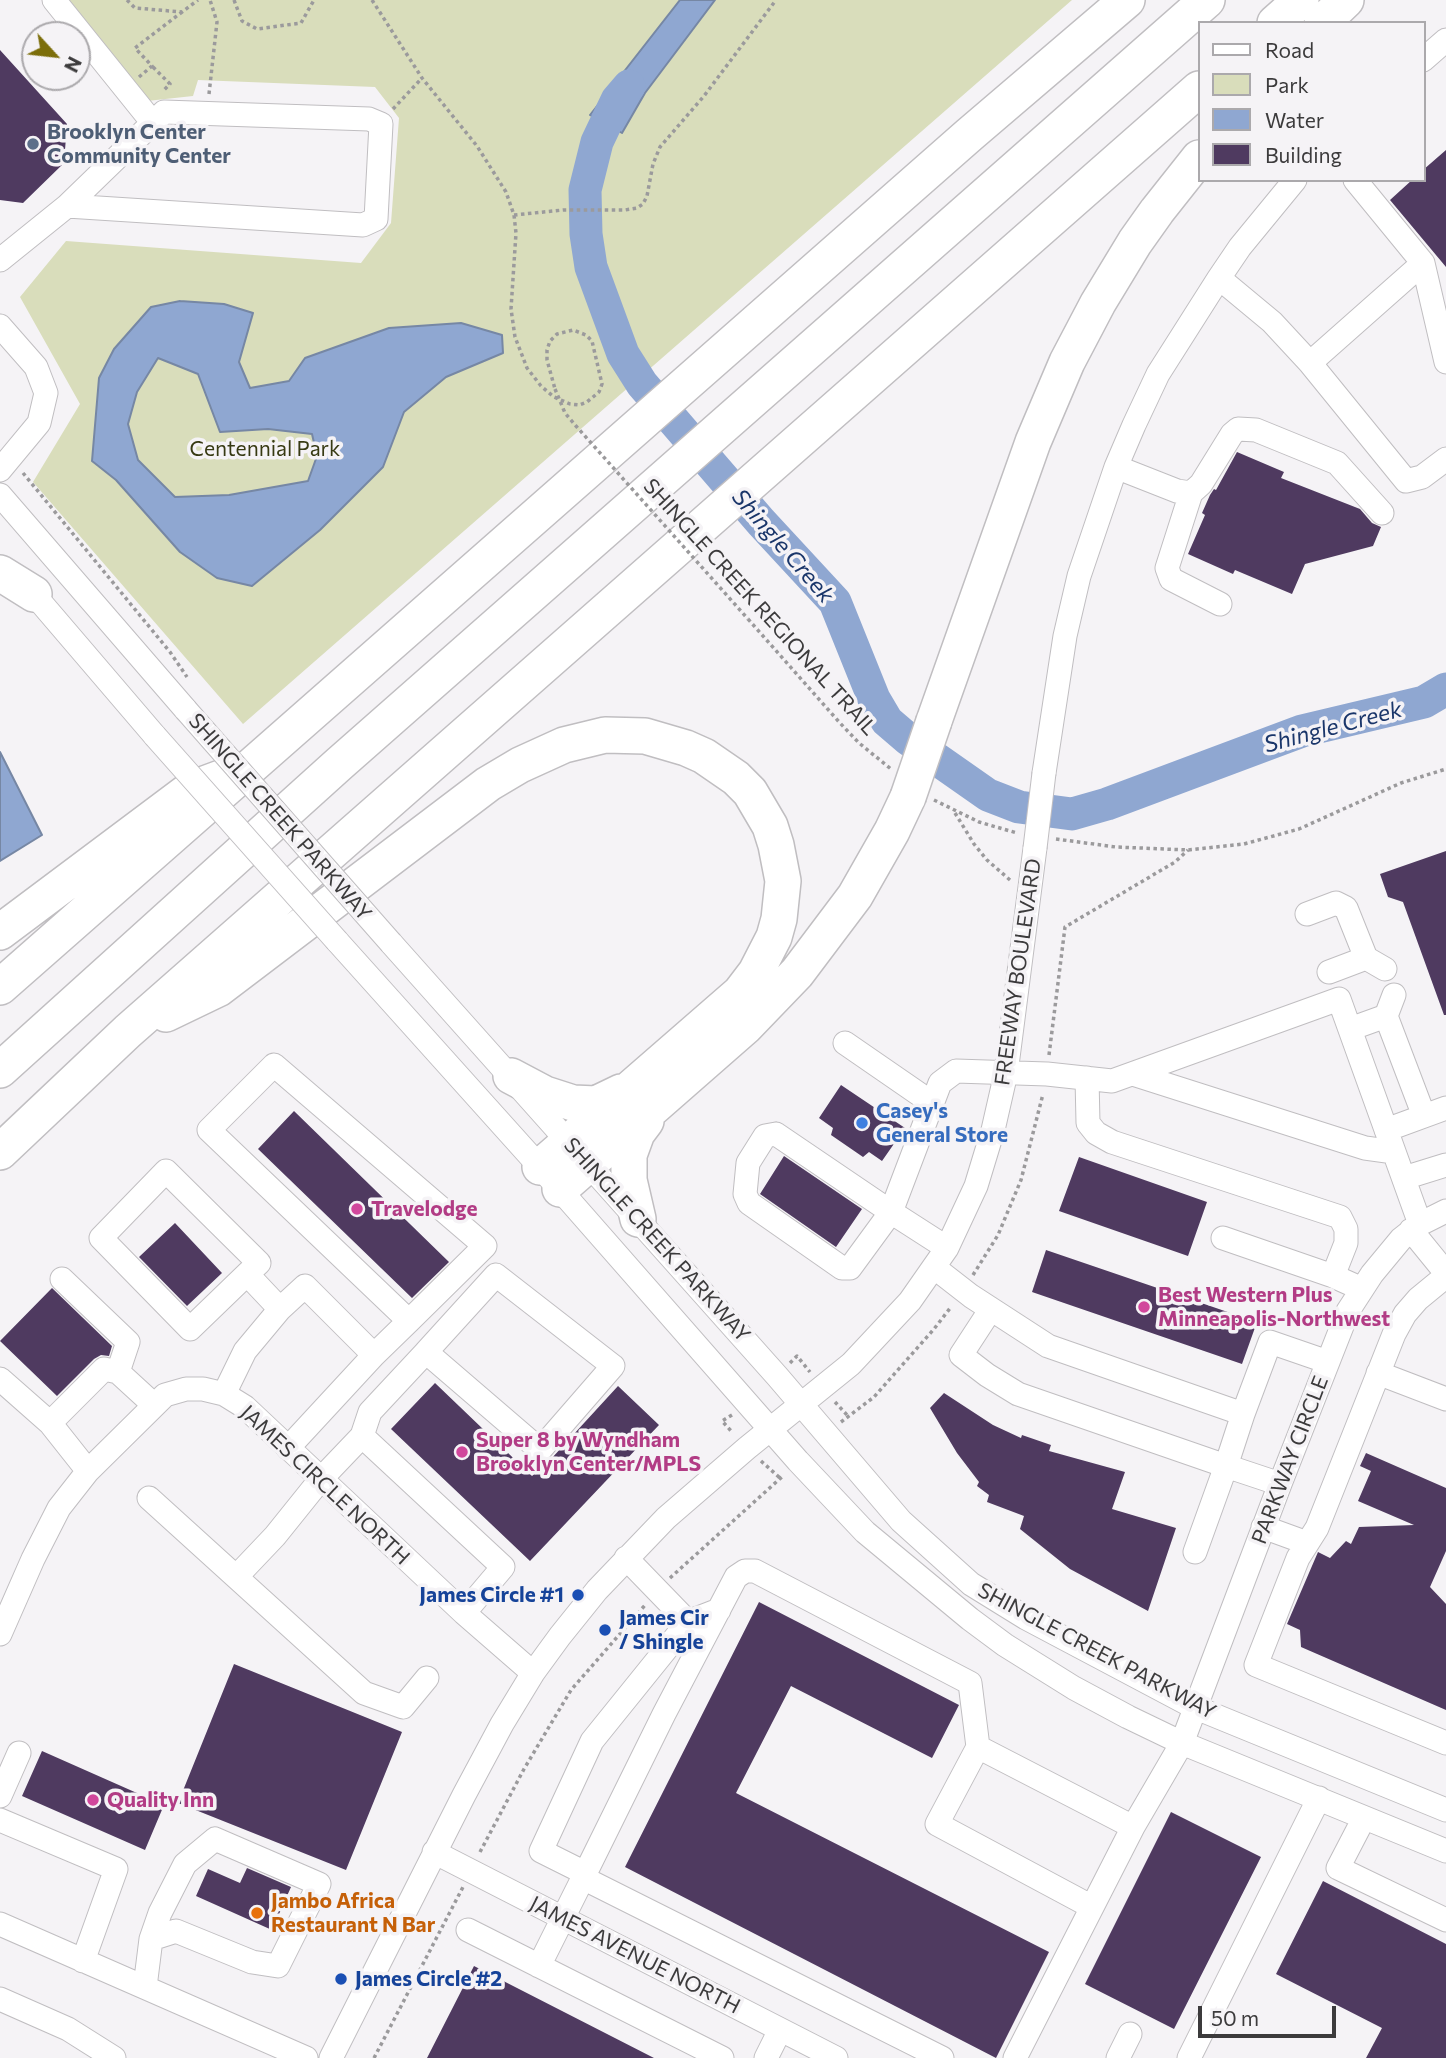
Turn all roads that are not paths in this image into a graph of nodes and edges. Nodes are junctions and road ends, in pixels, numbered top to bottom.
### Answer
1 (54, 0) edge
2 (1127, 0) edge
3 (1207, 0) edge
4 (1301, 0) edge
5 (1346, 0) edge
6 (1277, 21) edge
7 (1324, 21) edge
8 (1446, 40) edge
9 (1425, 58) edge
10 (1198, 90) edge
11 (148, 117) junction
12 (1198, 159) edge
13 (1293, 182) edge
14 (1357, 182) edge
15 (66, 206) junction
16 (0, 260) edge
17 (1423, 263) junction
18 (1219, 278) junction
19 (0, 326) edge
20 (1310, 362) junction
21 (1446, 362) edge
22 (1446, 459) edge
23 (6, 464) edge
24 (1116, 467) junction
25 (1191, 493) junction
26 (0, 495) edge
27 (1382, 513) dead end
28 (0, 556) edge
29 (0, 573) edge
30 (34, 594) junction
31 (1220, 604) dead end
32 (253, 766) junction
33 (1307, 914) dead end
34 (0, 932) edge
35 (1329, 972) dead end
36 (0, 987) edge
37 (1350, 1028) junction
38 (128, 1031) junction
39 (845, 1043) dead end
40 (0, 1070) edge
41 (1006, 1073) junction
42 (1133, 1074) junction
43 (511, 1076) junction
44 (1087, 1079) junction
45 (649, 1093) junction
46 (932, 1102) junction
47 (1446, 1108) edge
48 (1424, 1116) junction
49 (1386, 1130) junction
50 (0, 1152) edge
51 (579, 1152) junction
52 (1394, 1152) junction
53 (1446, 1165) edge
54 (550, 1178) junction
55 (1404, 1178) junction
56 (1446, 1211) edge
57 (891, 1212) junction
58 (638, 1219) junction
59 (1415, 1227) junction
60 (1223, 1238) dead end
61 (947, 1248) junction
62 (934, 1268) junction
63 (247, 1274) junction
64 (1446, 1274) edge
65 (1334, 1276) junction
66 (62, 1279) dead end
67 (1362, 1289) junction
68 (279, 1309) junction
69 (991, 1309) junction
70 (410, 1321) junction
71 (426, 1352) junction
72 (374, 1355) junction
73 (1328, 1362) junction
74 (118, 1372) junction
75 (1378, 1373) junction
76 (0, 1379) edge
77 (224, 1394) junction
78 (1446, 1399) edge
79 (802, 1404) junction
80 (154, 1405) junction
81 (1243, 1414) junction
82 (50, 1423) junction
83 (771, 1430) junction
84 (362, 1436) junction
85 (288, 1448) junction
86 (1226, 1466) junction
87 (88, 1471) junction
88 (320, 1480) junction
89 (1280, 1484) junction
90 (149, 1498) dead end
91 (1263, 1527) junction
92 (1307, 1543) junction
93 (1195, 1552) dead end
94 (626, 1558) junction
95 (237, 1576) junction
96 (719, 1610) junction
97 (464, 1613) junction
98 (688, 1622) junction
99 (0, 1634) edge
100 (533, 1673) junction
101 (427, 1678) dead end
102 (1194, 1707) junction
103 (1182, 1743) junction
104 (1446, 1743) edge
105 (978, 1747) junction
106 (19, 1753) dead end
107 (0, 1796) edge
108 (1319, 1798) junction
109 (1446, 1810) edge
110 (1364, 1818) junction
111 (0, 1820) edge
112 (1133, 1827) junction
113 (1446, 1851) edge
114 (435, 1852) junction
115 (584, 1876) junction
116 (1092, 1907) junction
117 (563, 1918) junction
118 (1446, 1920) edge
119 (0, 1924) edge
120 (468, 1930) dead end
121 (152, 1939) junction
122 (83, 1961) junction
123 (539, 1966) junction
124 (145, 1987) junction
125 (0, 1999) edge
126 (780, 2030) junction
127 (1130, 2034) dead end
128 (830, 2057) edge
129 (114, 2058) edge
130 (306, 2058) edge
131 (331, 2058) edge
132 (722, 2058) edge
133 (766, 2058) edge
134 (942, 2058) edge
135 (1014, 2058) edge
136 (1118, 2058) edge
137 (1189, 2058) edge

1 - 11 street
2 - 32 highway
3 - 40 highway
4 - 6 highway
5 - 7 highway
8 - 9 street
10 - 38 highway
11 - 15 street
11 - 15 street
12 - 45 highway, bridge
13 - 18 street, FREEWAY BOULEVARD
14 - 17 street
15 - 16 street
17 - 20 street
17 - 21 street
18 - 20 street
18 - 24 street, FREEWAY BOULEVARD
19 - 23 street
20 - 22 street
24 - 25 street
24 - 41 street, FREEWAY BOULEVARD, bridge
25 - 27 street
25 - 31 street
26 - 43 street, SHINGLE CREEK PARKWAY, bridge
28 - 30 street, SHINGLE CREEK PARKWAY
29 - 30 highway
30 - 54 street, SHINGLE CREEK PARKWAY, bridge
32 - 34 highway
32 - 36 highway
33 - 35 street
37 - 42 street
37 - 48 street
37 - 49 street
38 - 45 highway
38 - 50 highway
39 - 46 street
41 - 44 street
41 - 46 street
41 - 61 street, FREEWAY BOULEVARD
42 - 44 street
42 - 52 street
43 - 45 highway
43 - 51 street, SHINGLE CREEK PARKWAY
44 - 65 street
45 - 51 highway
45 - 58 highway
46 - 57 street
47 - 48 street
48 - 49 street
49 - 52 street
51 - 54 highway
51 - 58 street, SHINGLE CREEK PARKWAY
52 - 55 street
53 - 55 street
54 - 83 street, SHINGLE CREEK PARKWAY
55 - 59 street
56 - 59 street, PARKWAY CIRCLE
57 - 57 street
57 - 61 street
58 - 79 street, SHINGLE CREEK PARKWAY
59 - 64 street
59 - 67 street, PARKWAY CIRCLE
60 - 65 street
61 - 62 street, FREEWAY BOULEVARD
62 - 69 street
62 - 79 street, FREEWAY BOULEVARD
63 - 63 street
63 - 68 street
64 - 75 street
65 - 67 street
66 - 74 street
67 - 73 street, PARKWAY CIRCLE
68 - 72 street
68 - 77 street
69 - 81 street
69 - 86 street
70 - 70 street
70 - 72 street
71 - 71 street
71 - 84 street
72 - 85 street
73 - 81 street
73 - 89 street, PARKWAY CIRCLE
74 - 80 street
74 - 82 street
75 - 78 street
75 - 92 street
76 - 82 street
77 - 80 street, JAMES CIRCLE NORTH
77 - 85 street, JAMES CIRCLE NORTH
79 - 83 street, FREEWAY BOULEVARD
79 - 102 street, SHINGLE CREEK PARKWAY
80 - 87 street, JAMES CIRCLE NORTH
81 - 86 street
82 - 87 street
83 - 94 street, FREEWAY BOULEVARD
83 - 103 street, SHINGLE CREEK PARKWAY
84 - 88 street
84 - 97 street
85 - 88 street, JAMES CIRCLE NORTH
86 - 89 street
86 - 93 street
87 - 99 street, JAMES CIRCLE NORTH
88 - 95 street
88 - 97 street, JAMES CIRCLE NORTH
89 - 91 street, PARKWAY CIRCLE
90 - 95 street
91 - 92 street
91 - 102 street, PARKWAY CIRCLE
92 - 104 street
94 - 98 street
94 - 100 street, FREEWAY BOULEVARD
95 - 101 street
96 - 98 street
96 - 105 street
96 - 115 street
97 - 100 street, JAMES CIRCLE NORTH
98 - 115 street
100 - 114 street, FREEWAY BOULEVARD
102 - 103 street, PARKWAY CIRCLE
102 - 109 street, SHINGLE CREEK PARKWAY
103 - 108 street, SHINGLE CREEK PARKWAY
103 - 112 street, PARKWAY CIRCLE
105 - 112 street
105 - 116 street
106 - 107 street
108 - 110 street, SHINGLE CREEK PARKWAY
108 - 137 street
110 - 113 street, SHINGLE CREEK PARKWAY
110 - 118 street
111 - 122 street
112 - 116 street, PARKWAY CIRCLE
114 - 117 street, JAMES AVENUE NORTH
114 - 131 street, FREEWAY BOULEVARD
115 - 117 street
115 - 134 street
116 - 135 street, PARKWAY CIRCLE
117 - 123 street
117 - 126 street, JAMES AVENUE NORTH
119 - 122 street
120 - 123 street
121 - 121 street
121 - 124 street
122 - 124 street
123 - 132 street
124 - 130 street
125 - 129 street
126 - 128 street, JAMES AVENUE NORTH
126 - 133 street
127 - 136 street

